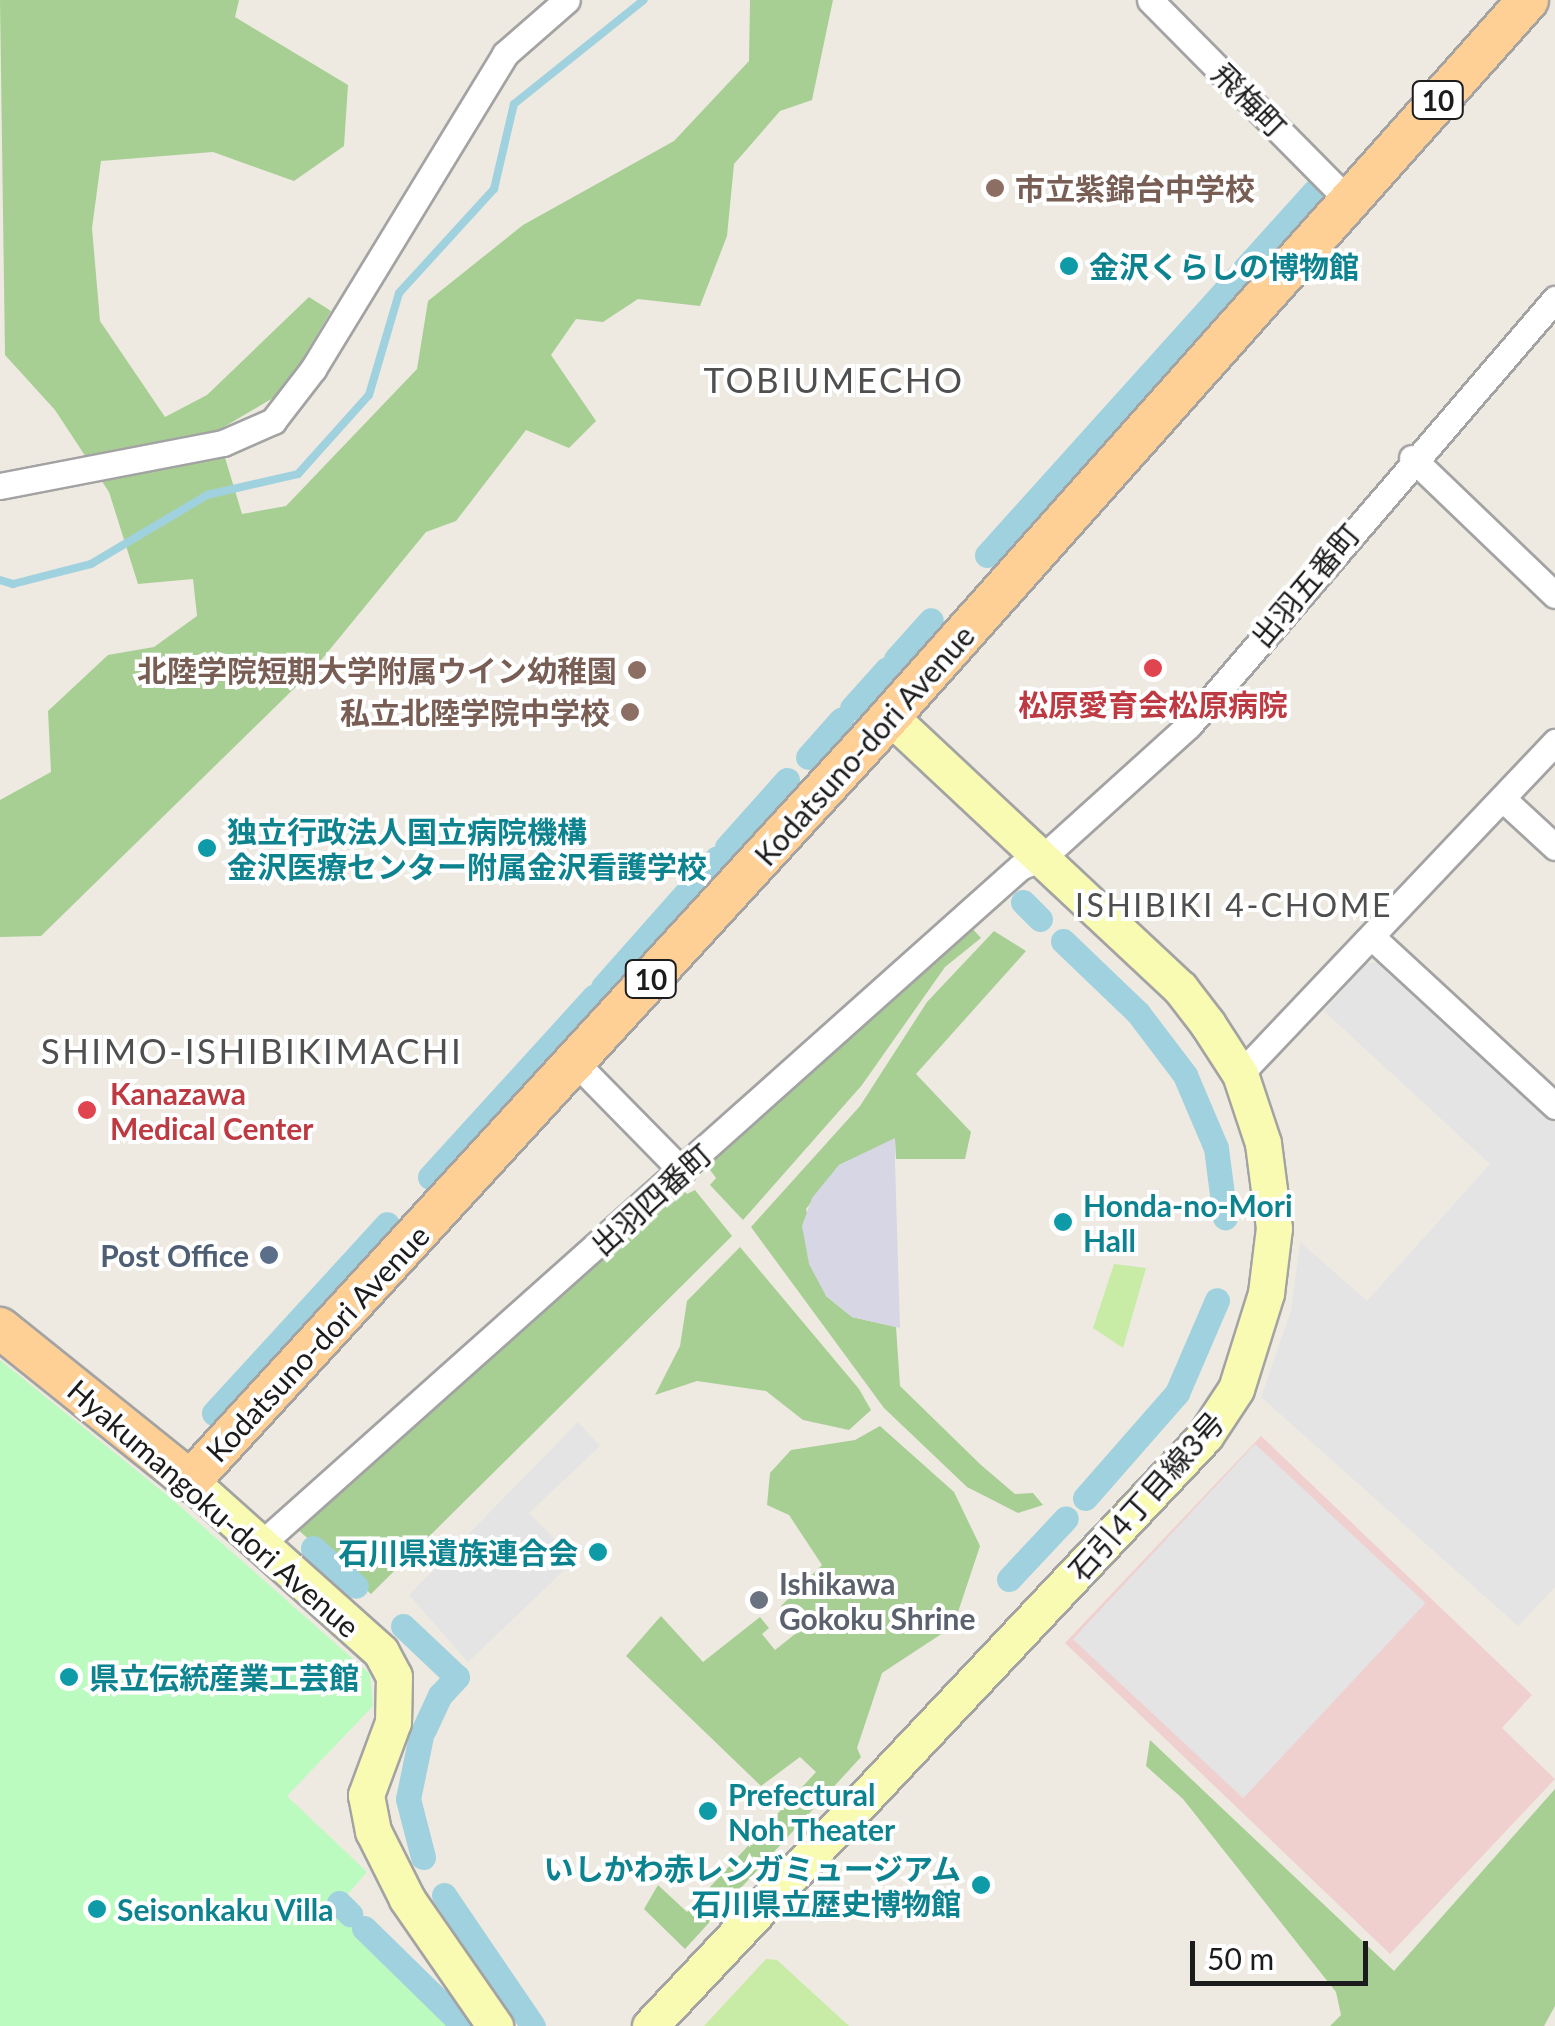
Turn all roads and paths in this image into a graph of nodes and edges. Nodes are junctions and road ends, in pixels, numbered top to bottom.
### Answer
1 (568, 0) edge
2 (1150, 0) edge
3 (1528, 0) edge
4 (1349, 200) junction
5 (1555, 299) edge
6 (1412, 458) junction
7 (0, 486) edge
8 (1555, 595) edge
9 (890, 717) junction
10 (1555, 742) edge
11 (1502, 799) junction
12 (1555, 848) edge
13 (1042, 858) junction
14 (1373, 938) junction
15 (575, 1062) junction
16 (1240, 1074) junction
17 (1555, 1106) edge
18 (682, 1170) junction
19 (0, 1328) edge
20 (190, 1481) junction
21 (261, 1544) junction
22 (494, 2026) edge
23 (650, 2026) edge

1 - 7 street
2 - 4 street, 飛梅町
3 - 4 main road, Kodatsuno-dori Avenue / 10
4 - 9 main road, Kodatsuno-dori Avenue / 10
5 - 6 street, 出羽五番町
6 - 8 street
6 - 13 street, 出羽五番町
9 - 13 street, 石引4丁目線3号
9 - 15 main road, Kodatsuno-dori Avenue / 10
10 - 11 street
11 - 12 street
11 - 14 street
13 - 16 street, 石引4丁目線3号
13 - 18 street, 出羽四番町
14 - 16 street
14 - 17 street
15 - 18 street
15 - 20 main road, Kodatsuno-dori Avenue / 10
16 - 23 street, 石引4丁目線3号
18 - 21 street, 出羽四番町
19 - 20 main road, Hyakumangoku-dori Avenue
20 - 21 street, Hyakumangoku-dori Avenue
21 - 22 street, Hyakumangoku-dori Avenue

